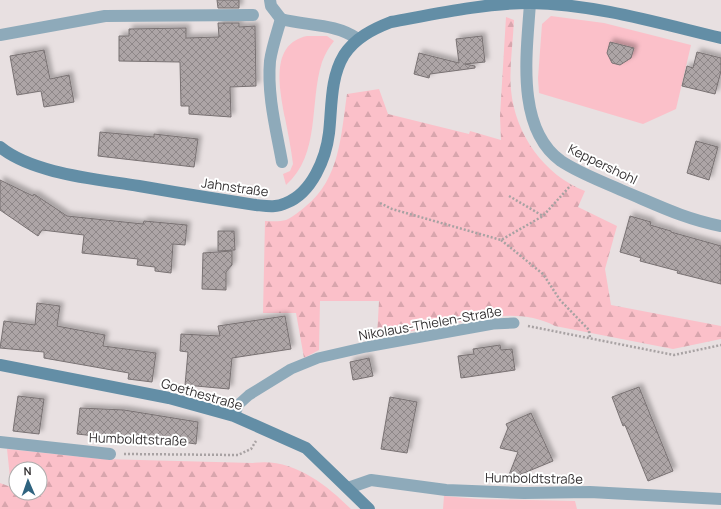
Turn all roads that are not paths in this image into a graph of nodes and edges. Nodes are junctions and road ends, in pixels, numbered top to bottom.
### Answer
1 (270, 0) edge
2 (501, 2) edge
3 (530, 3) junction
4 (253, 15) dead end
5 (281, 19) junction
6 (0, 35) edge
7 (721, 38) edge
8 (358, 39) junction
9 (0, 147) edge
10 (282, 162) dead end
11 (721, 226) edge
12 (514, 323) road end
13 (0, 366) edge
14 (234, 416) junction
15 (0, 442) edge
16 (110, 454) road end
17 (348, 488) junction
18 (721, 498) edge
19 (369, 509) edge

1 - 5 street
2 - 3 street, Jahnstraße
2 - 8 street, Jahnstraße
3 - 7 street, Jahnstraße
3 - 11 street, Keppershohl
4 - 6 street
5 - 8 street
5 - 10 street
8 - 9 street, Jahnstraße
12 - 14 lane, Nikolaus-Thielen-Straße
13 - 14 street, Goethestraße
14 - 17 street, Goethestraße
15 - 16 street, Humboldtstraße
17 - 18 street, Humboldtstraße
17 - 19 street, Goethestraße

